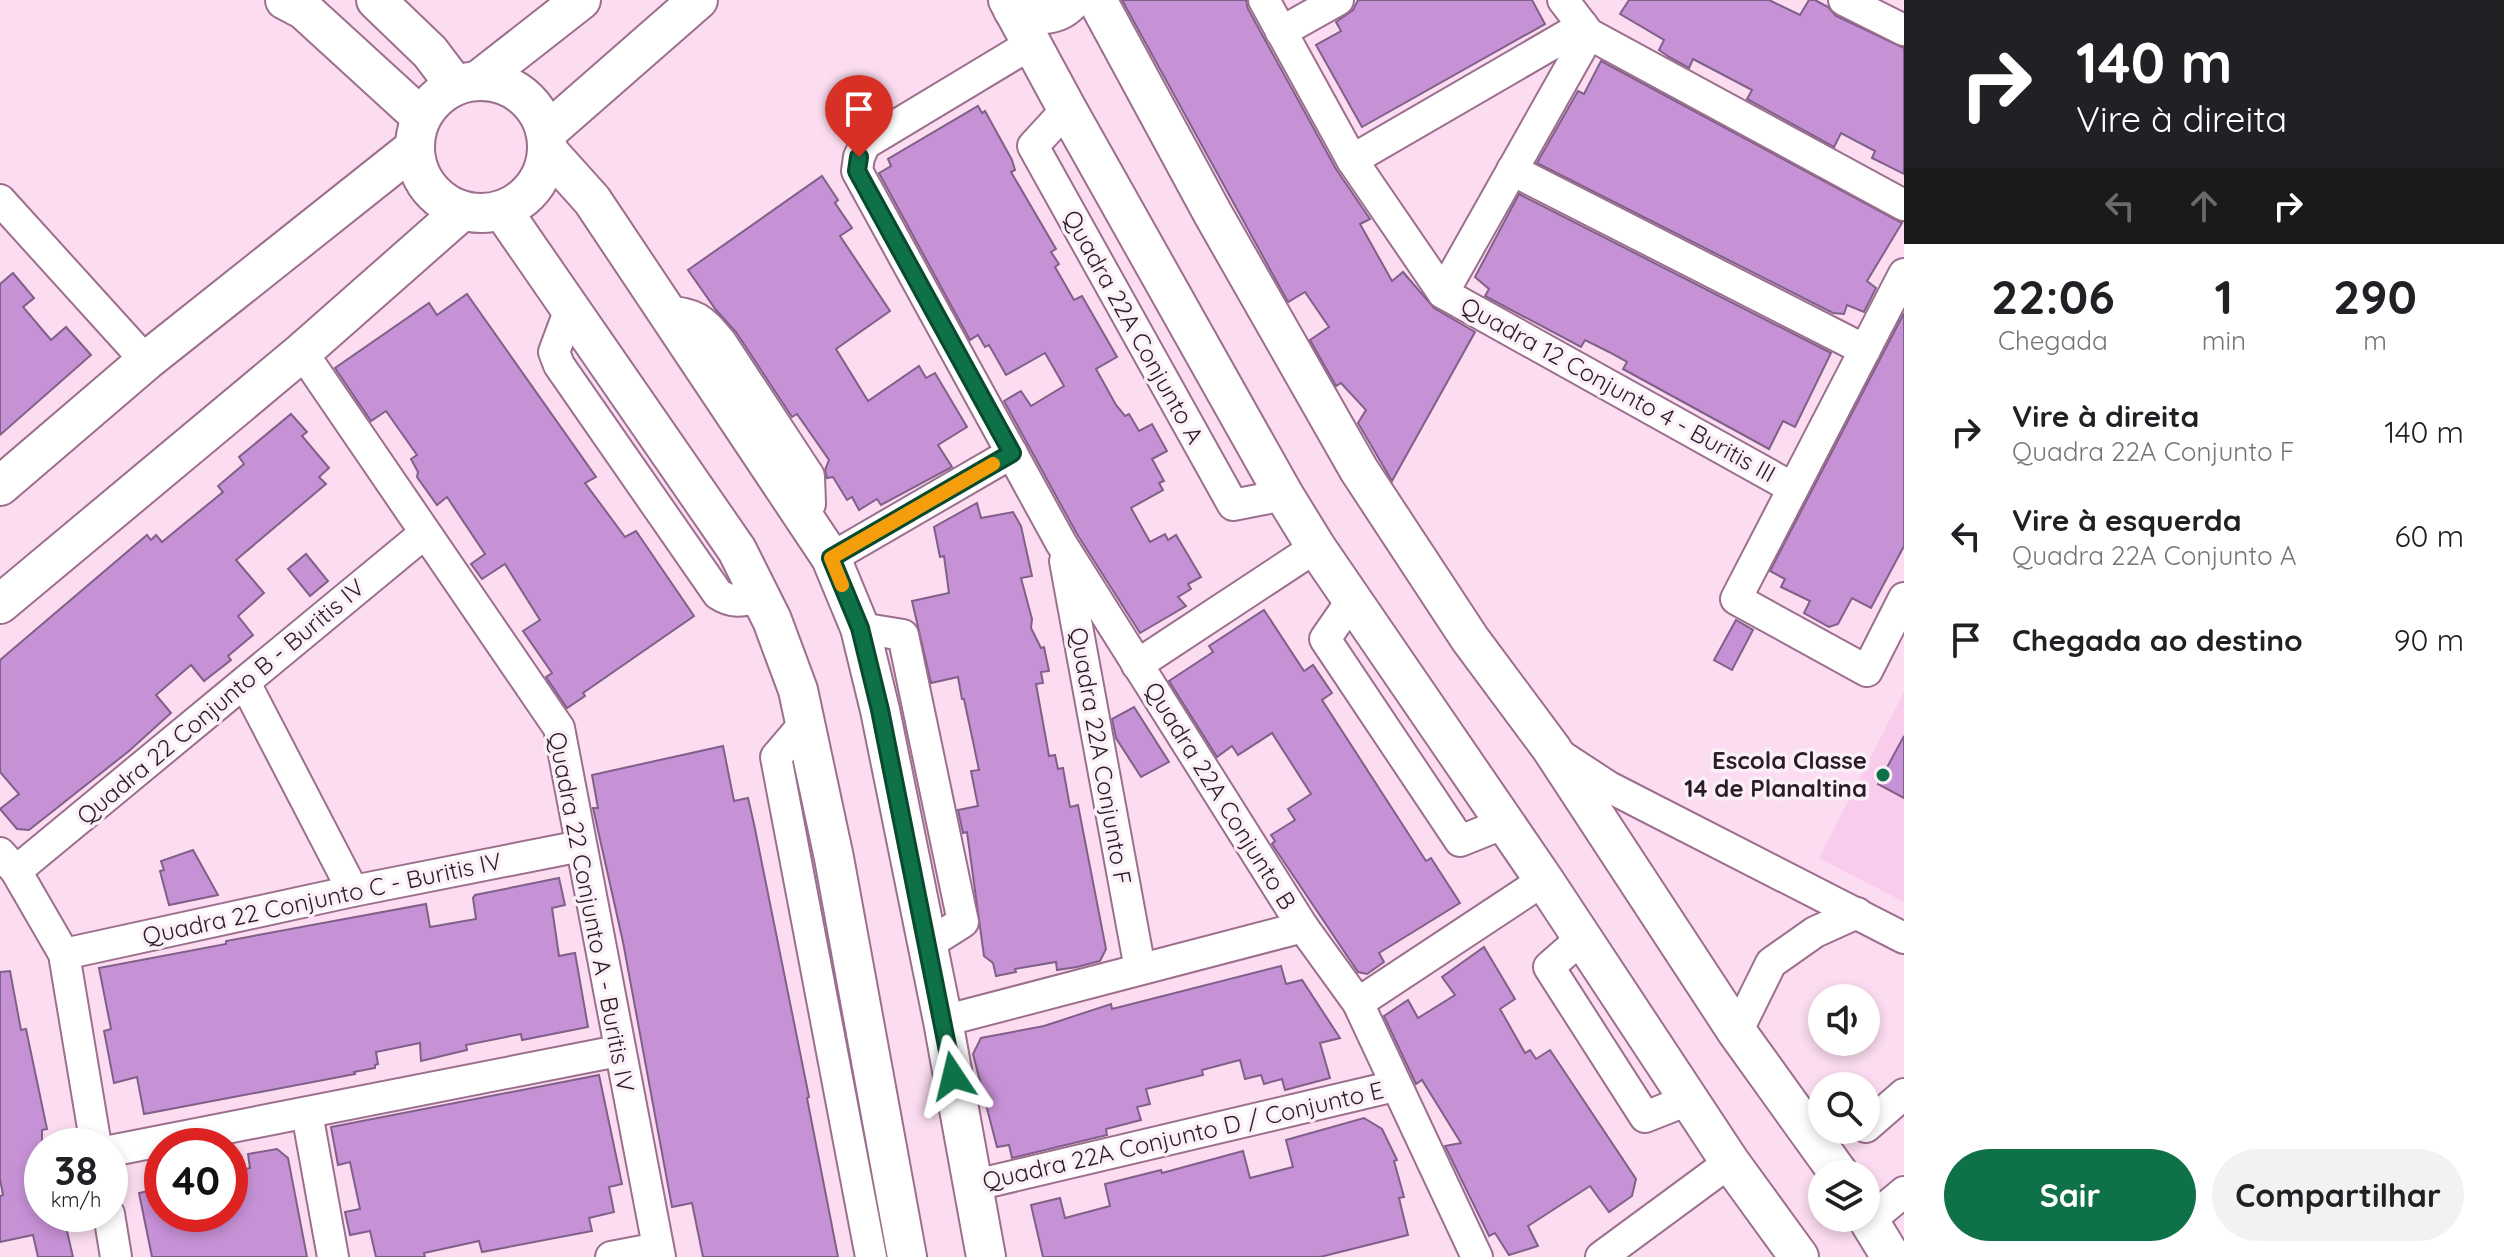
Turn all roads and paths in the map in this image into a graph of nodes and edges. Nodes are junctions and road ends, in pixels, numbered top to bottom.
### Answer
1 (285, 0) edge
2 (376, 0) edge
3 (581, 0) edge
4 (698, 0) edge
5 (1072, 0) edge
6 (1097, 0) edge
7 (1264, 0) edge
8 (1338, 0) edge
9 (1563, 0) edge
10 (1862, 4) edge
11 (1011, 5) edge
12 (1586, 30) junction
13 (1904, 30) edge
14 (1281, 32) junction
15 (1031, 44) junction
16 (468, 82) junction
17 (1067, 109) junction
18 (418, 133) junction
19 (547, 142) junction
20 (1352, 160) junction
21 (1512, 170) junction
22 (0, 200) edge
23 (1904, 205) edge
24 (502, 210) junction
25 (462, 211) junction
26 (1902, 284) edge
27 (1443, 293) junction
28 (1865, 350) junction
29 (302, 352) junction
30 (146, 361) junction
31 (1012, 453) junction
32 (0, 486) edge
33 (1793, 488) junction
34 (1284, 495) junction
35 (425, 533) junction
36 (1061, 543) junction
37 (1316, 547) junction
38 (831, 558) junction
39 (1904, 598) edge
40 (0, 604) edge
41 (1137, 665) junction
42 (245, 683) junction
43 (805, 723) junction
44 (1551, 748) junction
45 (581, 846) junction
46 (8, 862) edge
47 (1544, 880) junction
48 (353, 891) junction
49 (1857, 913) junction
50 (1303, 927) junction
51 (1904, 938) edge
52 (64, 954) junction
53 (1140, 969) junction
54 (1358, 1003) junction
55 (943, 1021) junction
56 (1737, 1032) junction
57 (618, 1051) junction
58 (1395, 1086) junction
59 (1904, 1094) edge
60 (307, 1113) junction
61 (1880, 1115) edge
62 (93, 1128) edge
63 (1852, 1144) edge
64 (128, 1148) edge
65 (1830, 1160) edge
66 (1839, 1160) edge
67 (1730, 1162) junction
68 (971, 1186) junction
69 (1904, 1192) edge
70 (1880, 1210) edge
71 (112, 1232) edge
72 (1876, 1232) edge
73 (659, 1253) edge
74 (116, 1257) edge
75 (333, 1257) edge
76 (611, 1257) edge
77 (871, 1257) edge
78 (907, 1257) edge
79 (986, 1257) edge
80 (1477, 1257) edge
81 (1601, 1257) edge
82 (1799, 1257) edge
83 (1891, 1257) edge

1 - 18 street
2 - 16 street
3 - 16 street
4 - 19 street
5 - 11 street
6 - 44 street
7 - 14 street
8 - 14 street
9 - 12 street
10 - 13 street
11 - 15 street
12 - 20 street
12 - 21 street
12 - 23 street
14 - 20 street
15 - 17 street
15 - 31 street
16 - 18 street
16 - 19 street
17 - 34 street
17 - 34 street, Quadra 22A Conjunto A
18 - 25 street
18 - 30 street
19 - 24 street
19 - 38 street
20 - 27 street
21 - 27 street
21 - 28 street
22 - 30 street
24 - 25 street
24 - 43 street
25 - 29 street
26 - 28 street
27 - 33 street, Quadra 12 Conjunto 4 - Buritis III
28 - 33 street
29 - 35 street, Quadra 22 Conjunto A - Buritis IV
29 - 40 street
30 - 32 street
31 - 36 street
31 - 38 street
33 - 39 street
34 - 37 street
35 - 42 street, Quadra 22 Conjunto B - Buritis IV
35 - 45 street, Quadra 22 Conjunto A - Buritis IV
36 - 41 street
36 - 53 street, Quadra 22A Conjunto F
37 - 41 street
37 - 47 street
38 - 55 street
41 - 50 street, Quadra 22A Conjunto B
42 - 46 street, Quadra 22 Conjunto B - Buritis IV
42 - 48 street
43 - 77 street
43 - 78 street
44 - 49 street
44 - 56 street
45 - 48 street, Quadra 22 Conjunto C - Buritis IV
45 - 57 street, Quadra 22 Conjunto A - Buritis IV
46 - 52 street
47 - 54 street
47 - 67 street
48 - 52 street, Quadra 22 Conjunto C - Buritis IV
49 - 51 street
49 - 56 street
50 - 53 street
50 - 54 street, Quadra 22A Conjunto B
52 - 62 street
53 - 55 street
54 - 58 street, Quadra 22A Conjunto B
55 - 68 street
56 - 65 street
57 - 60 street
57 - 73 street, Quadra 22 Conjunto A - Buritis IV
58 - 68 street, Quadra 22A Conjunto D / Conjunto E
58 - 80 street, Quadra 22A Conjunto B
59 - 61 street
60 - 64 street
60 - 75 street
63 - 66 street
67 - 81 street
67 - 82 street
68 - 79 street
69 - 70 street
71 - 74 street
72 - 83 street
73 - 76 street

